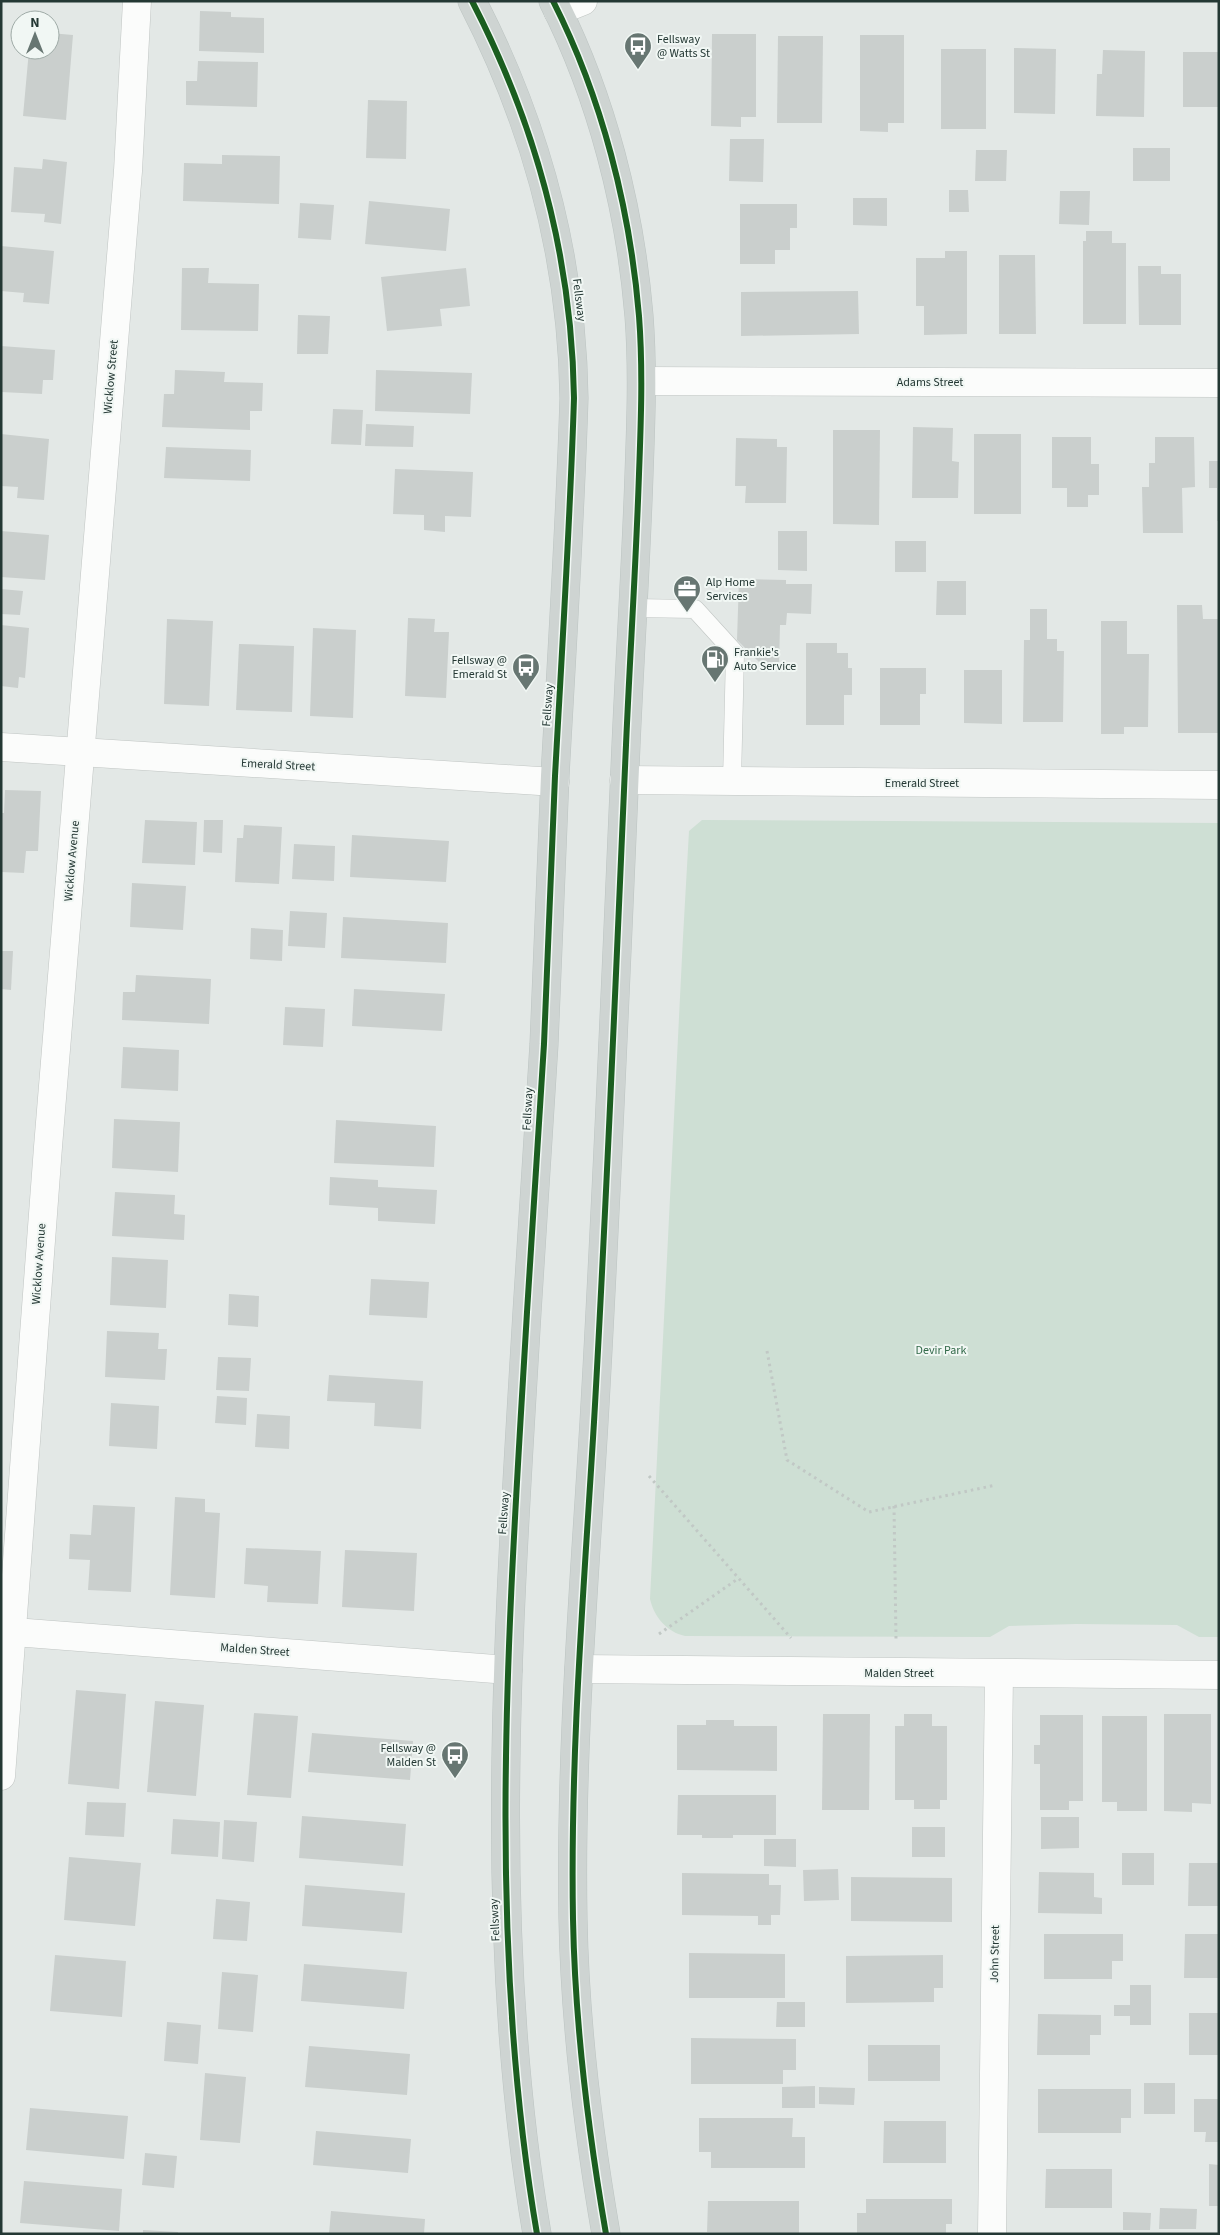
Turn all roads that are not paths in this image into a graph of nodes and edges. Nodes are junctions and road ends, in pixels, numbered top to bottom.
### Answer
1 (138, 1) edge
2 (472, 1) edge
3 (583, 1) edge
4 (556, 6) edge
5 (642, 381) junction
6 (1219, 383) edge
7 (633, 608) junction
8 (1, 747) edge
9 (81, 753) junction
10 (624, 780) junction
11 (732, 781) junction
12 (555, 782) junction
13 (1219, 785) edge
14 (6, 1632) edge
15 (579, 1669) junction
16 (508, 1670) junction
17 (999, 1674) junction
18 (1219, 1675) edge
19 (1, 1776) edge
20 (537, 2234) edge
21 (606, 2234) edge
22 (992, 2234) edge

1 - 9 street, Wicklow Street
2 - 12 main road, Fellsway
3 - 4 street
4 - 5 main road
5 - 6 street, Adams Street
5 - 7 main road
7 - 10 main road
7 - 11 lane
8 - 9 street, Emerald Street
9 - 12 street, Emerald Street
9 - 14 street, Wicklow Avenue
10 - 11 street, Emerald Street
10 - 15 main road
11 - 13 street, Emerald Street
12 - 16 main road, Fellsway
14 - 16 street, Malden Street
14 - 19 street, Wicklow Avenue
15 - 17 street, Malden Street
15 - 21 main road
16 - 20 main road, Fellsway
17 - 18 street, Malden Street
17 - 22 street, John Street

